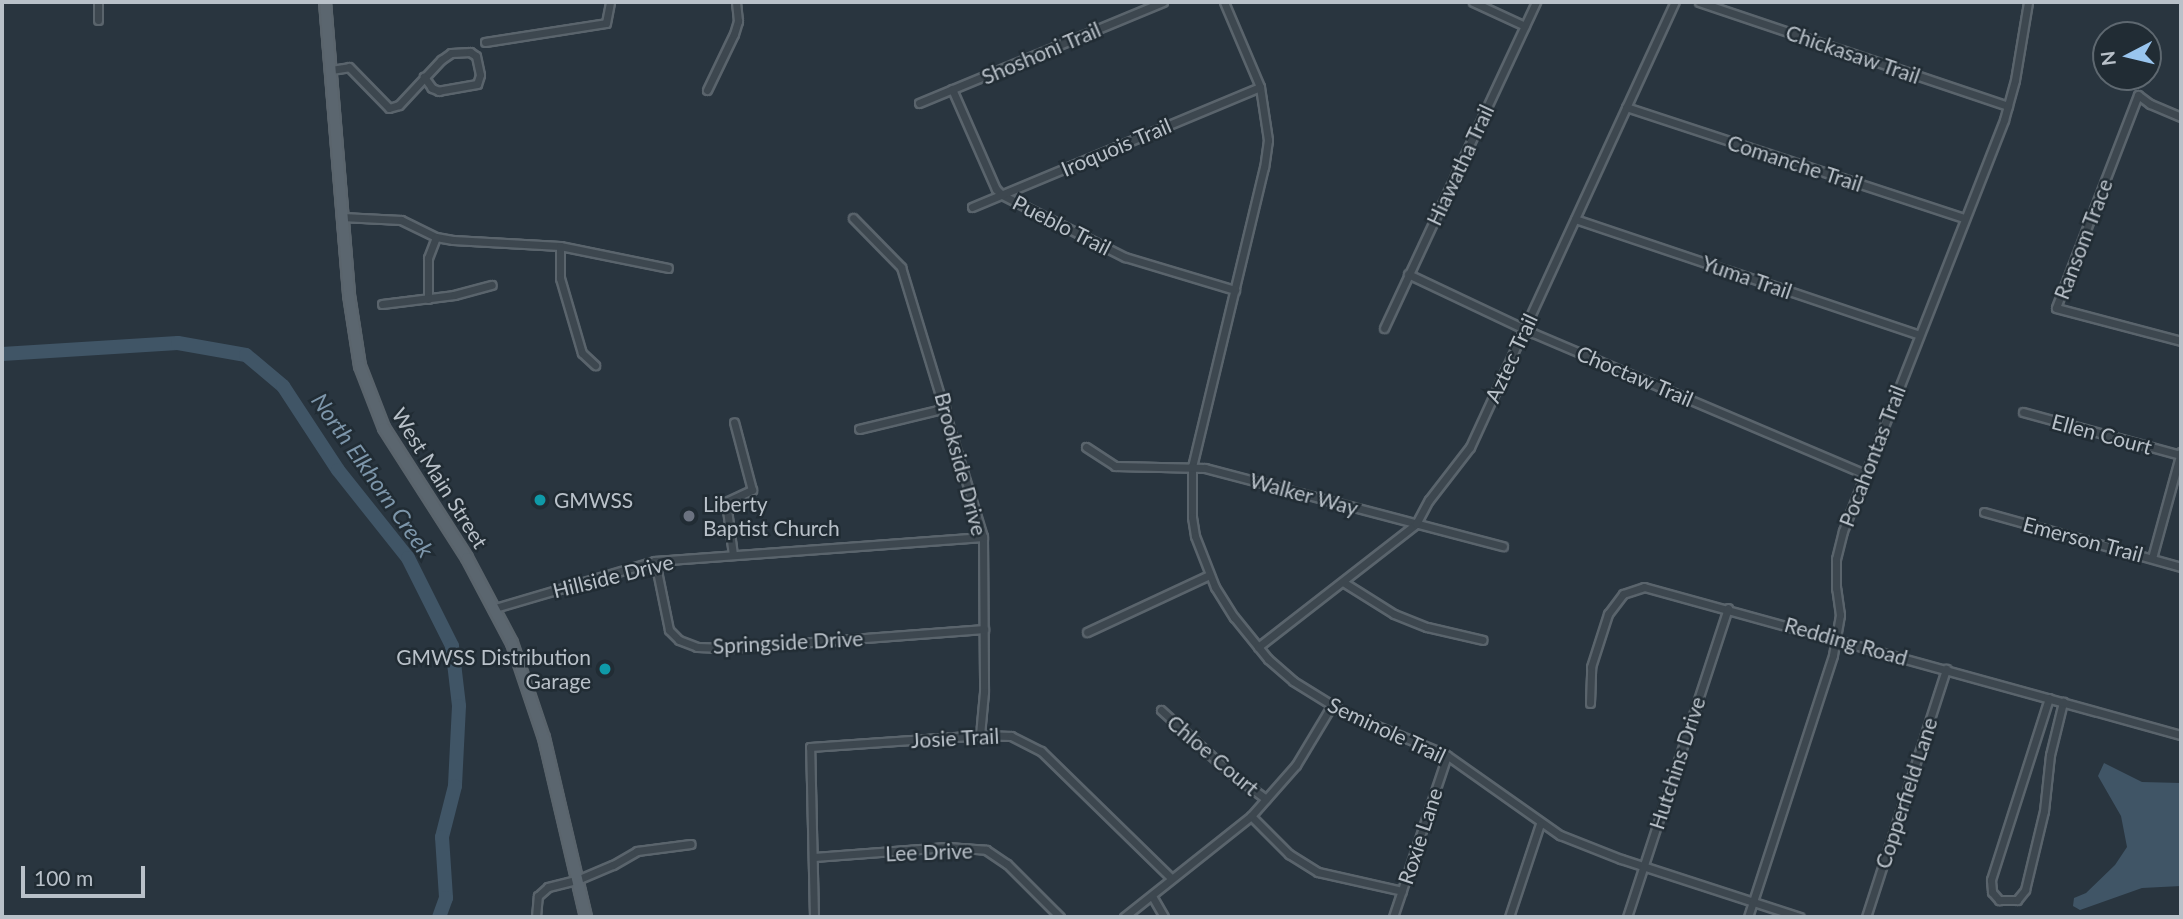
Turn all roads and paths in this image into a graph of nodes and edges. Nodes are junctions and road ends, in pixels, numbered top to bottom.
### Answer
1 (98, 2) edge
2 (324, 2) edge
3 (610, 2) edge
4 (736, 2) edge
5 (1163, 2) edge
6 (1224, 2) edge
7 (1472, 2) edge
8 (1536, 2) edge
9 (1675, 2) edge
10 (1699, 2) edge
11 (2028, 2) edge
12 (98, 20) dead end
13 (1525, 26) junction
14 (485, 42) dead end
15 (331, 70) junction
16 (424, 77) junction
17 (1260, 87) junction
18 (952, 89) junction
19 (707, 90) dead end
20 (919, 103) dead end
21 (2008, 106) junction
22 (1626, 107) junction
23 (2181, 117) edge
24 (1002, 195) junction
25 (972, 207) dead end
26 (342, 217) junction
27 (853, 218) dead end
28 (1964, 218) junction
29 (1575, 219) junction
30 (436, 237) junction
31 (560, 246) junction
32 (668, 268) dead end
33 (1408, 274) junction
34 (492, 285) dead end
35 (1235, 290) junction
36 (428, 299) junction
37 (382, 304) dead end
38 (1384, 328) dead end
39 (1524, 328) junction
40 (1919, 335) junction
41 (2181, 341) edge
42 (595, 365) dead end
43 (946, 408) junction
44 (2024, 412) dead end
45 (734, 422) dead end
46 (859, 429) dead end
47 (1086, 447) dead end
48 (2181, 454) edge
49 (1192, 466) junction
50 (1865, 474) junction
51 (1984, 512) dead end
52 (1416, 524) junction
53 (983, 537) junction
54 (1503, 547) dead end
55 (733, 555) junction
56 (2152, 558) junction
57 (654, 561) junction
58 (2181, 567) edge
59 (1209, 575) junction
60 (1343, 582) junction
61 (495, 608) junction
62 (1728, 608) junction
63 (984, 629) junction
64 (1087, 632) dead end
65 (1837, 638) junction
66 (1483, 640) dead end
67 (1258, 647) junction
68 (1946, 669) junction
69 (2049, 698) junction
70 (2063, 702) junction
71 (1590, 703) dead end
72 (1332, 705) junction
73 (1161, 710) dead end
74 (980, 735) junction
75 (2181, 735) edge
76 (2034, 743) junction
77 (2051, 749) junction
78 (1447, 756) junction
79 (1266, 799) junction
80 (1251, 816) junction
81 (1540, 824) junction
82 (691, 844) dead end
83 (814, 858) junction
84 (1644, 866) junction
85 (1170, 877) junction
86 (577, 880) junction
87 (1402, 891) junction
88 (1152, 896) junction
89 (1753, 902) junction
90 (536, 917) edge
91 (586, 917) edge
92 (814, 917) edge
93 (1060, 917) edge
94 (1124, 917) edge
95 (1164, 917) edge
96 (1393, 917) edge
97 (1509, 917) edge
98 (1627, 917) edge
99 (1748, 917) edge
100 (1800, 917) edge
101 (1866, 917) edge

1 - 12 street
2 - 15 main road, West Main Street
3 - 14 street
4 - 19 street
5 - 18 street, Shoshoni Trail
6 - 17 street, Seminole Trail
7 - 13 street
8 - 13 street, Hiawatha Trail
9 - 22 street, Aztec Trail
10 - 21 street, Chickasaw Trail
11 - 21 street, Pocahontas Trail
13 - 33 street, Hiawatha Trail
15 - 16 street
15 - 26 main road, West Main Street
16 - 16 street
17 - 24 street, Iroquois Trail
17 - 35 street, Seminole Trail
18 - 20 street, Shoshoni Trail
18 - 24 street, Pueblo Trail
21 - 28 street, Pocahontas Trail
22 - 28 street, Comanche Trail
22 - 29 street, Aztec Trail
23 - 41 street, Ransom Trace
24 - 25 street, Iroquois Trail
24 - 35 street, Pueblo Trail
26 - 30 street
26 - 61 main road, West Main Street
27 - 43 street, Brookside Drive
28 - 40 street, Pocahontas Trail
29 - 39 street, Aztec Trail
29 - 40 street, Yuma Trail
30 - 31 street
30 - 36 street
31 - 32 street
31 - 42 street
33 - 38 street, Hiawatha Trail
33 - 39 street, Choctaw Trail
34 - 36 street
35 - 49 street, Seminole Trail
36 - 37 street
39 - 50 street, Choctaw Trail
39 - 52 street, Aztec Trail
40 - 50 street, Pocahontas Trail
43 - 46 street
43 - 53 street, Brookside Drive
44 - 48 street, Ellen Court
45 - 55 street
47 - 49 street, Walker Way
48 - 56 street
49 - 52 street, Walker Way
49 - 59 street, Seminole Trail
50 - 65 street, Pocahontas Trail
51 - 56 street, Emerson Trail
52 - 54 street, Walker Way
52 - 60 street, Aztec Trail
53 - 55 street, Hillside Drive
53 - 63 street, Brookside Drive
55 - 57 street, Hillside Drive
56 - 58 street, Emerson Trail
57 - 61 street, Hillside Drive
57 - 63 street, Springside Drive
59 - 64 street
59 - 67 street, Seminole Trail
60 - 66 street
60 - 67 street, Aztec Trail
61 - 86 main road, West Main Street
62 - 65 street, Redding Road
62 - 71 street, Redding Road
62 - 84 street, Hutchins Drive
63 - 74 street, Brookside Drive
65 - 68 street, Redding Road
65 - 89 street, Pocahontas Trail
67 - 72 street, Seminole Trail
68 - 69 street, Redding Road
68 - 101 street, Copperfield Lane
69 - 70 street, Redding Road
69 - 76 street
70 - 75 street, Redding Road
70 - 77 street
72 - 78 street, Seminole Trail
72 - 79 street
73 - 79 street, Chloe Court
74 - 83 street, Josie Trail
74 - 85 street, Josie Trail
76 - 77 street
76 - 77 street
78 - 81 street, Seminole Trail
78 - 87 street, Roxie Lane
79 - 80 street
80 - 85 street
80 - 87 street
81 - 84 street, Seminole Trail
81 - 97 street
82 - 86 street
83 - 92 street
83 - 93 street, Lee Drive
84 - 89 street, Seminole Trail
84 - 98 street, Hutchins Drive
85 - 88 street
86 - 90 street
86 - 91 main road, West Main Street
87 - 96 street, Roxie Lane
88 - 94 street
88 - 95 street
89 - 99 street, Pocahontas Trail
89 - 100 street, Seminole Trail

